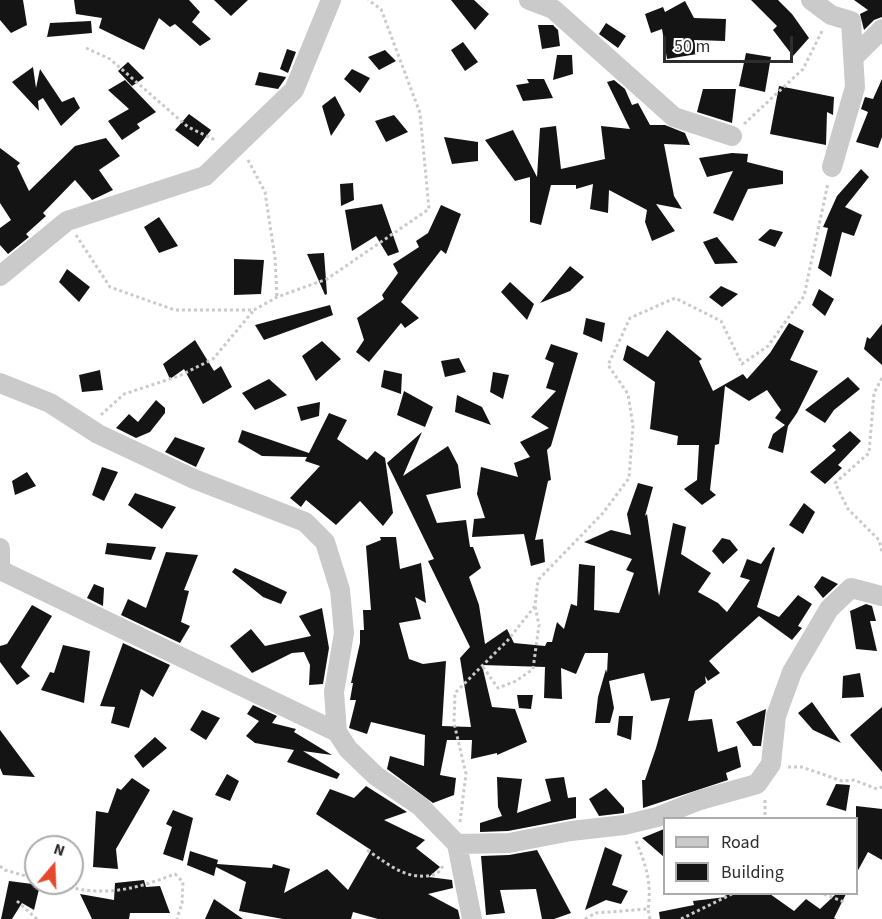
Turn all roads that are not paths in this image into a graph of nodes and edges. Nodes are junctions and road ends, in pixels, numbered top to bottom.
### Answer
1 (332, 0) edge
2 (529, 0) edge
3 (811, 0) edge
4 (835, 7) edge
5 (882, 28) edge
6 (854, 57) junction
7 (732, 136) road end
8 (832, 167) road end
9 (0, 276) edge
10 (0, 383) edge
11 (0, 548) edge
12 (0, 568) edge
13 (882, 596) edge
14 (337, 732) junction
15 (457, 844) junction
16 (472, 919) edge

1 - 9 street
2 - 7 street
3 - 4 street
4 - 6 street
5 - 6 street
6 - 8 street
10 - 14 street
11 - 12 street
12 - 14 street
13 - 15 street
14 - 15 street
15 - 16 street

